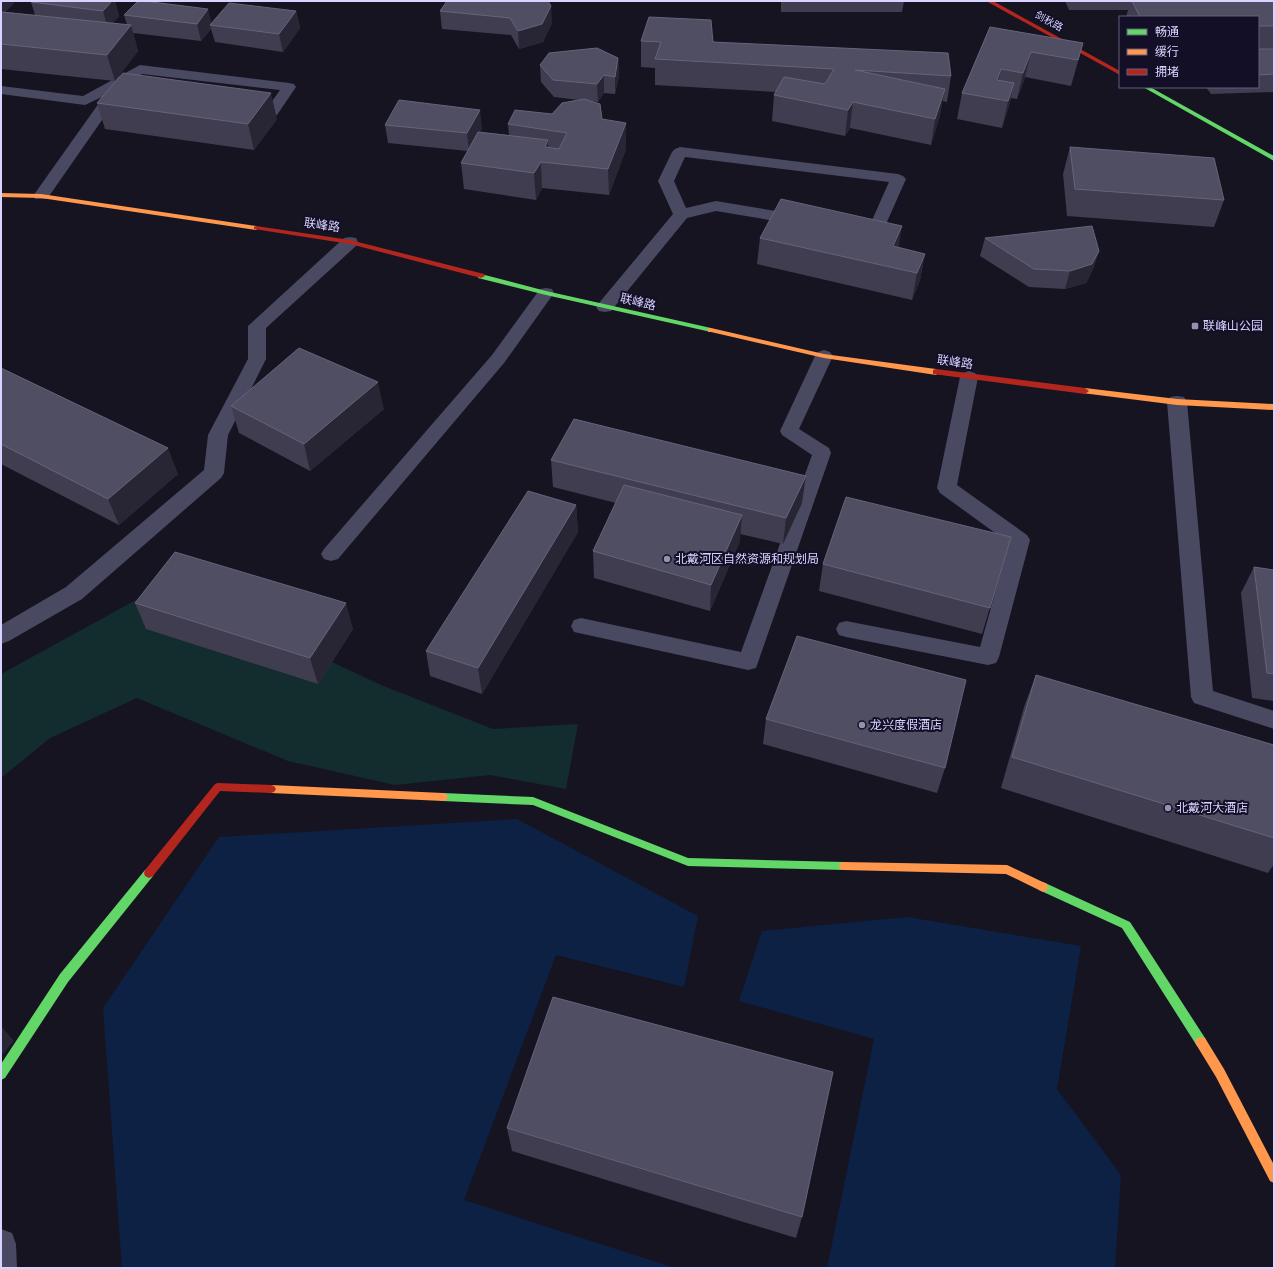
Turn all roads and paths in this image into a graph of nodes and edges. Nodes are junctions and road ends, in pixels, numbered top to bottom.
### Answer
1 (989, 1) edge
2 (1119, 72) edge
3 (1148, 88) edge
4 (1, 90) edge
5 (134, 97) edge
6 (234, 108) edge
7 (1274, 159) edge
8 (1, 195) edge
9 (41, 196) junction
10 (681, 214) junction
11 (811, 222) edge
12 (842, 227) edge
13 (350, 242) junction
14 (546, 293) junction
15 (605, 307) junction
16 (824, 356) junction
17 (969, 377) junction
18 (1177, 402) junction
19 (1274, 407) edge
20 (331, 554) dead end
21 (581, 626) dead end
22 (846, 629) dead end
23 (1, 635) edge
24 (1274, 720) edge
25 (1, 1074) edge
26 (1274, 1177) edge
27 (1, 1244) edge
28 (2, 1268) edge

1 - 2 main road, 剑秋路
3 - 7 main road
4 - 6 lane
5 - 9 lane
8 - 9 main road, 联峰路
9 - 13 main road, 联峰路
10 - 11 lane
10 - 12 lane
10 - 15 lane
13 - 14 main road, 联峰路
13 - 23 street
14 - 15 main road, 联峰路
14 - 20 lane
15 - 16 main road, 联峰路
16 - 17 main road, 联峰路
16 - 21 lane
17 - 18 main road, 联峰路
17 - 22 lane
18 - 19 main road, 联峰路
18 - 24 street
25 - 26 main road
27 - 28 street

